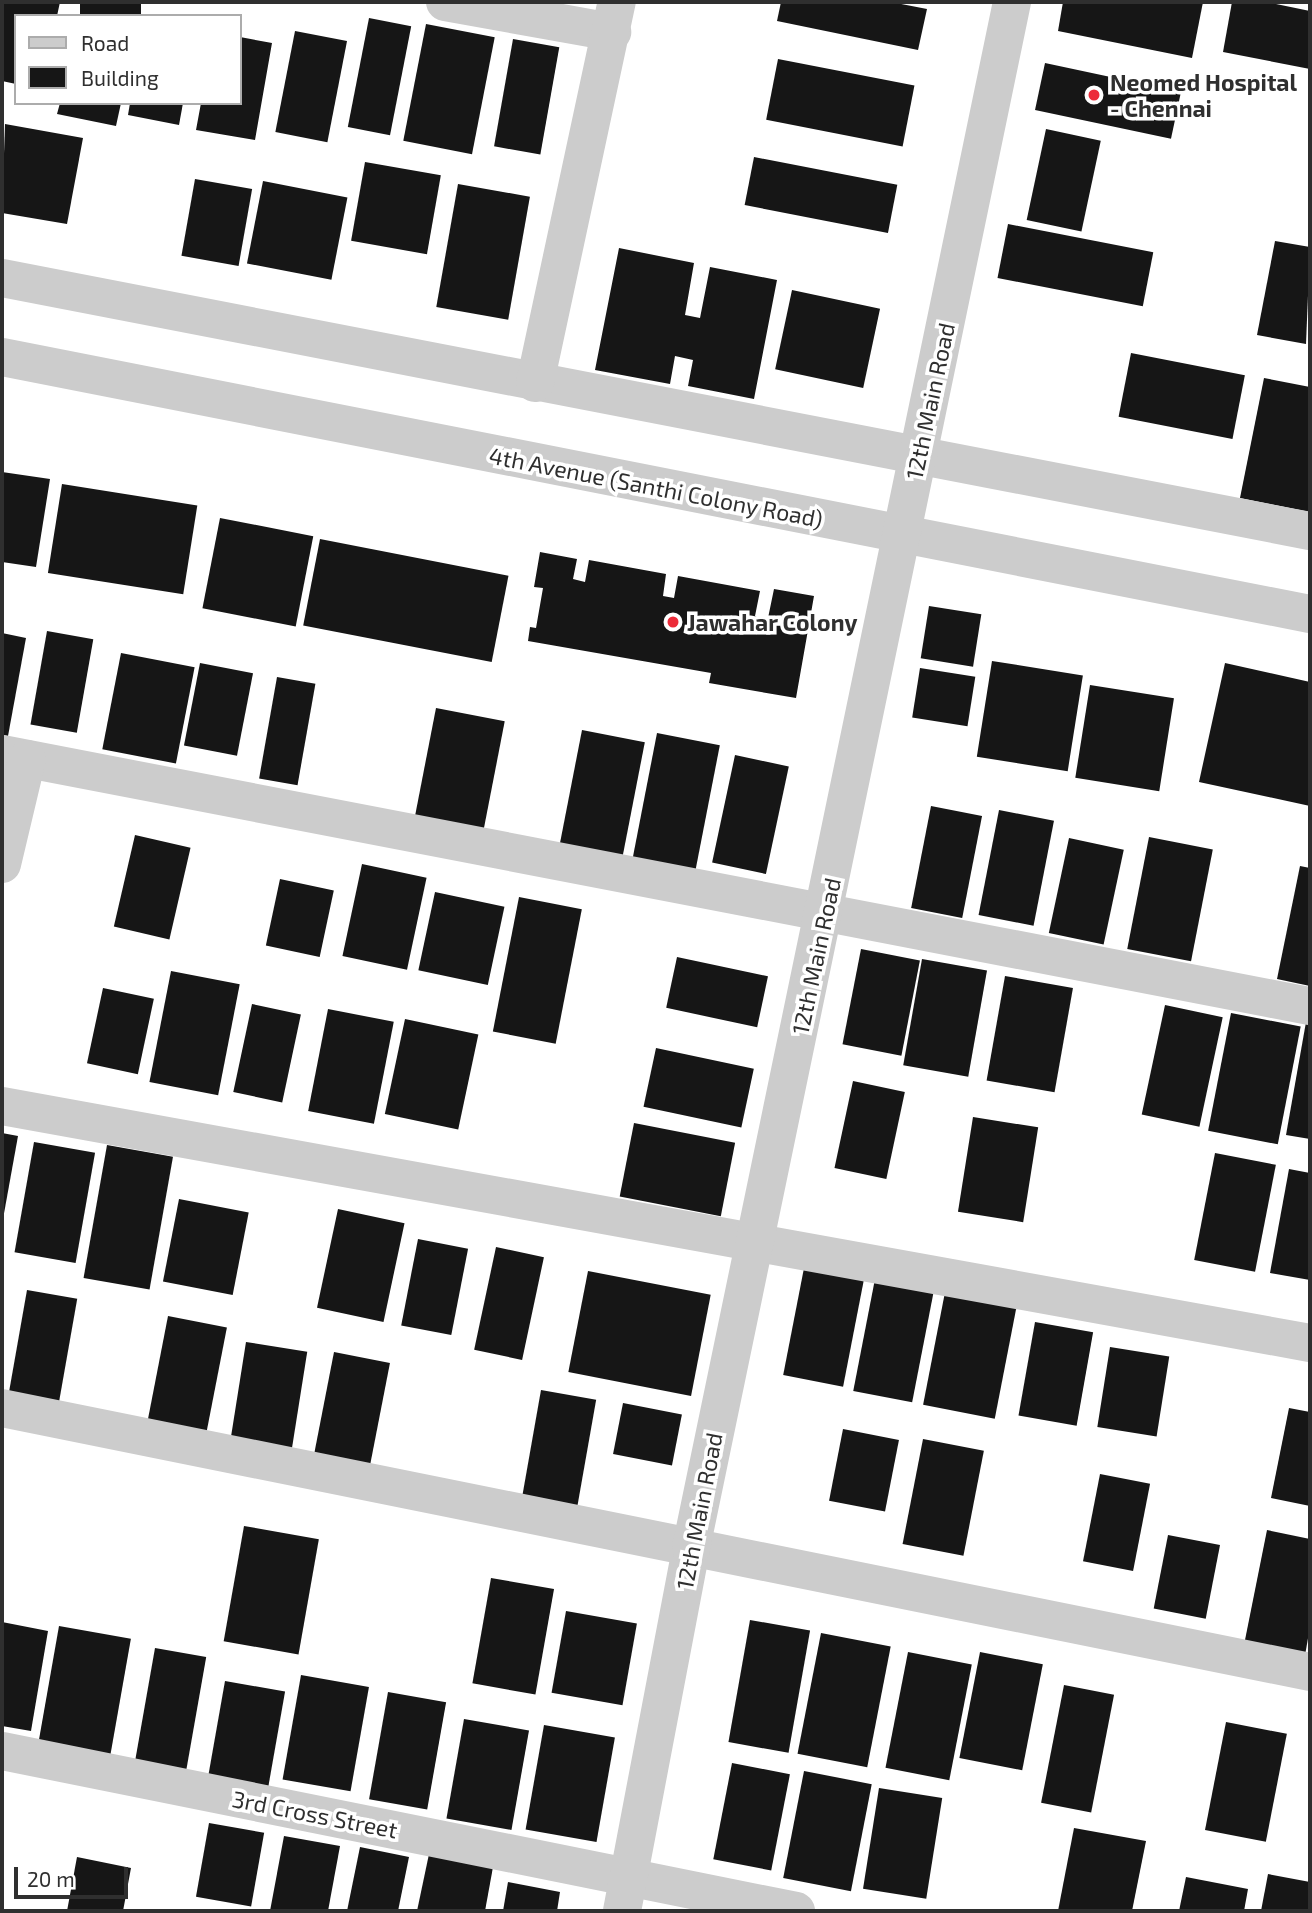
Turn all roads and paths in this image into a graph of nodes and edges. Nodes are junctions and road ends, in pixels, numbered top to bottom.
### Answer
1 (446, 2) edge
2 (1012, 2) edge
3 (615, 17) edge
4 (2, 278) edge
5 (2, 357) edge
6 (534, 383) junction
7 (918, 456) junction
8 (1310, 531) edge
9 (902, 534) junction
10 (1310, 614) edge
11 (14, 757) edge
12 (2, 864) edge
13 (826, 915) junction
14 (1310, 1006) edge
15 (2, 1107) edge
16 (754, 1241) junction
17 (1310, 1343) edge
18 (2, 1408) edge
19 (691, 1548) junction
20 (1310, 1672) edge
21 (2, 1751) edge
22 (625, 1894) edge
23 (796, 1911) edge

1 - 3 street
2 - 7 street, 12th Main Road
3 - 6 street
4 - 6 street
5 - 9 street, 4th Avenue (Santhi Colony Road)
6 - 7 street
7 - 8 street
7 - 9 street, 12th Main Road
9 - 10 street, 4th Avenue (Santhi Colony Road)
9 - 13 street, 12th Main Road
11 - 12 street
11 - 13 street
13 - 14 street
13 - 16 street, 12th Main Road
15 - 16 street
16 - 17 street
16 - 19 street, 12th Main Road
18 - 19 street
19 - 20 street
19 - 22 street, 12th Main Road
21 - 22 street, 3rd Cross Street
22 - 23 street, 3rd Cross Street

